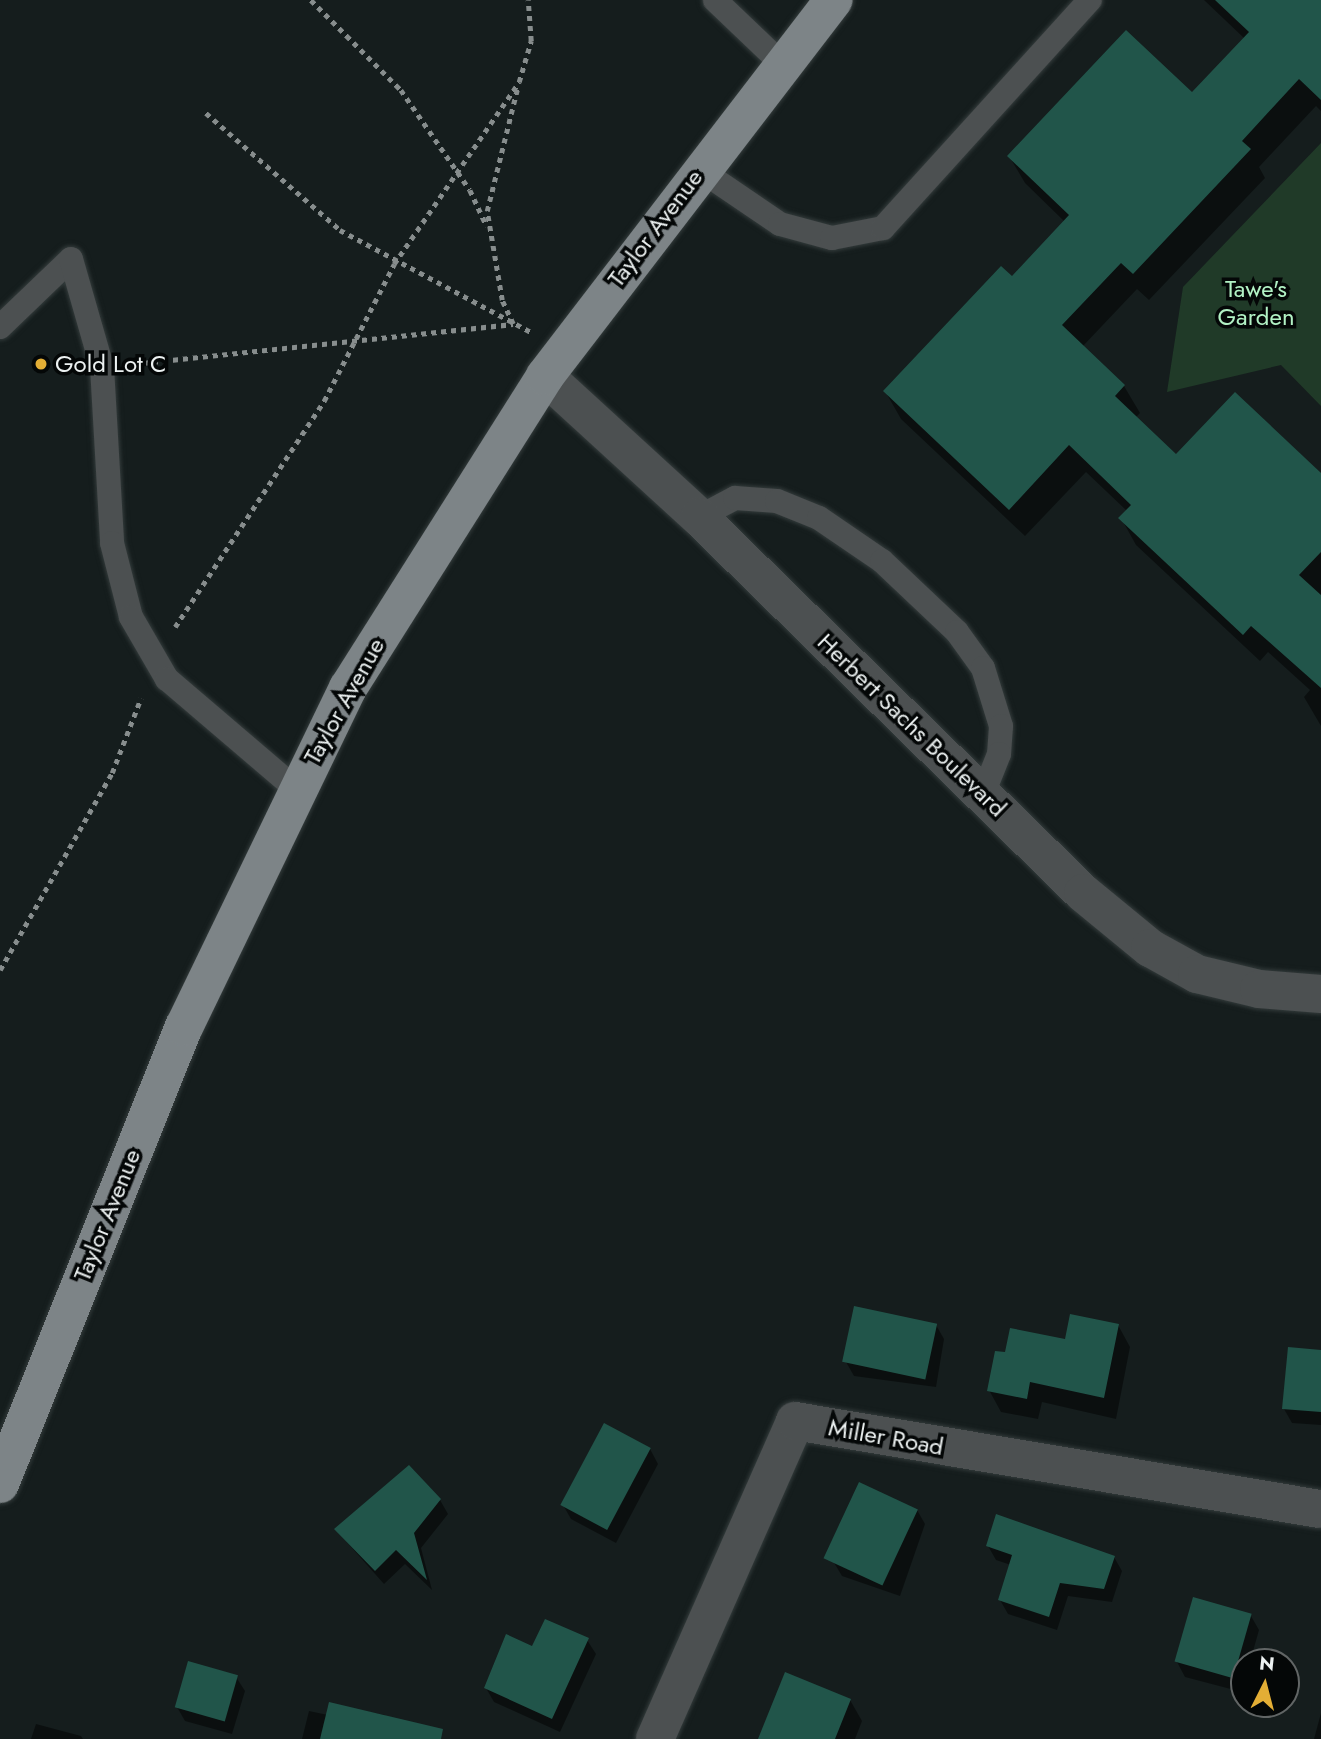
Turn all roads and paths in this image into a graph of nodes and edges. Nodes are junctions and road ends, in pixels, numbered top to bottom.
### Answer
1 (312, 0) edge
2 (528, 0) edge
3 (715, 0) edge
4 (834, 0) edge
5 (1090, 0) edge
6 (782, 64) junction
7 (519, 82) junction
8 (206, 113) dead end
9 (699, 169) junction
10 (456, 170) junction
11 (488, 230) junction
12 (394, 264) junction
13 (513, 324) junction
14 (0, 327) edge
15 (351, 341) junction
16 (555, 362) junction
17 (102, 368) junction
18 (699, 517) junction
19 (155, 663) junction
20 (296, 789) junction
21 (983, 794) junction
22 (0, 970) edge
23 (1321, 994) edge
24 (0, 1484) edge
25 (1320, 1509) edge
26 (655, 1739) edge

1 - 10 path
2 - 7 path
3 - 6 lane
4 - 6 main road, Taylor Avenue
5 - 9 lane
6 - 9 main road, Taylor Avenue
7 - 10 path
7 - 11 path
8 - 12 path
9 - 16 main road, Taylor Avenue
10 - 11 path
10 - 12 path
11 - 13 path
12 - 13 path
12 - 15 path
13 - 15 path
13 - 16 path
14 - 17 lane
15 - 17 path
15 - 19 path
16 - 18 street, Herbert Sachs Boulevard
16 - 20 main road, Taylor Avenue
17 - 19 lane
18 - 21 street, Herbert Sachs Boulevard
18 - 21 lane
19 - 20 lane
19 - 22 path
20 - 24 main road, Taylor Avenue
21 - 23 street, Herbert Sachs Boulevard
25 - 26 street, Miller Road

